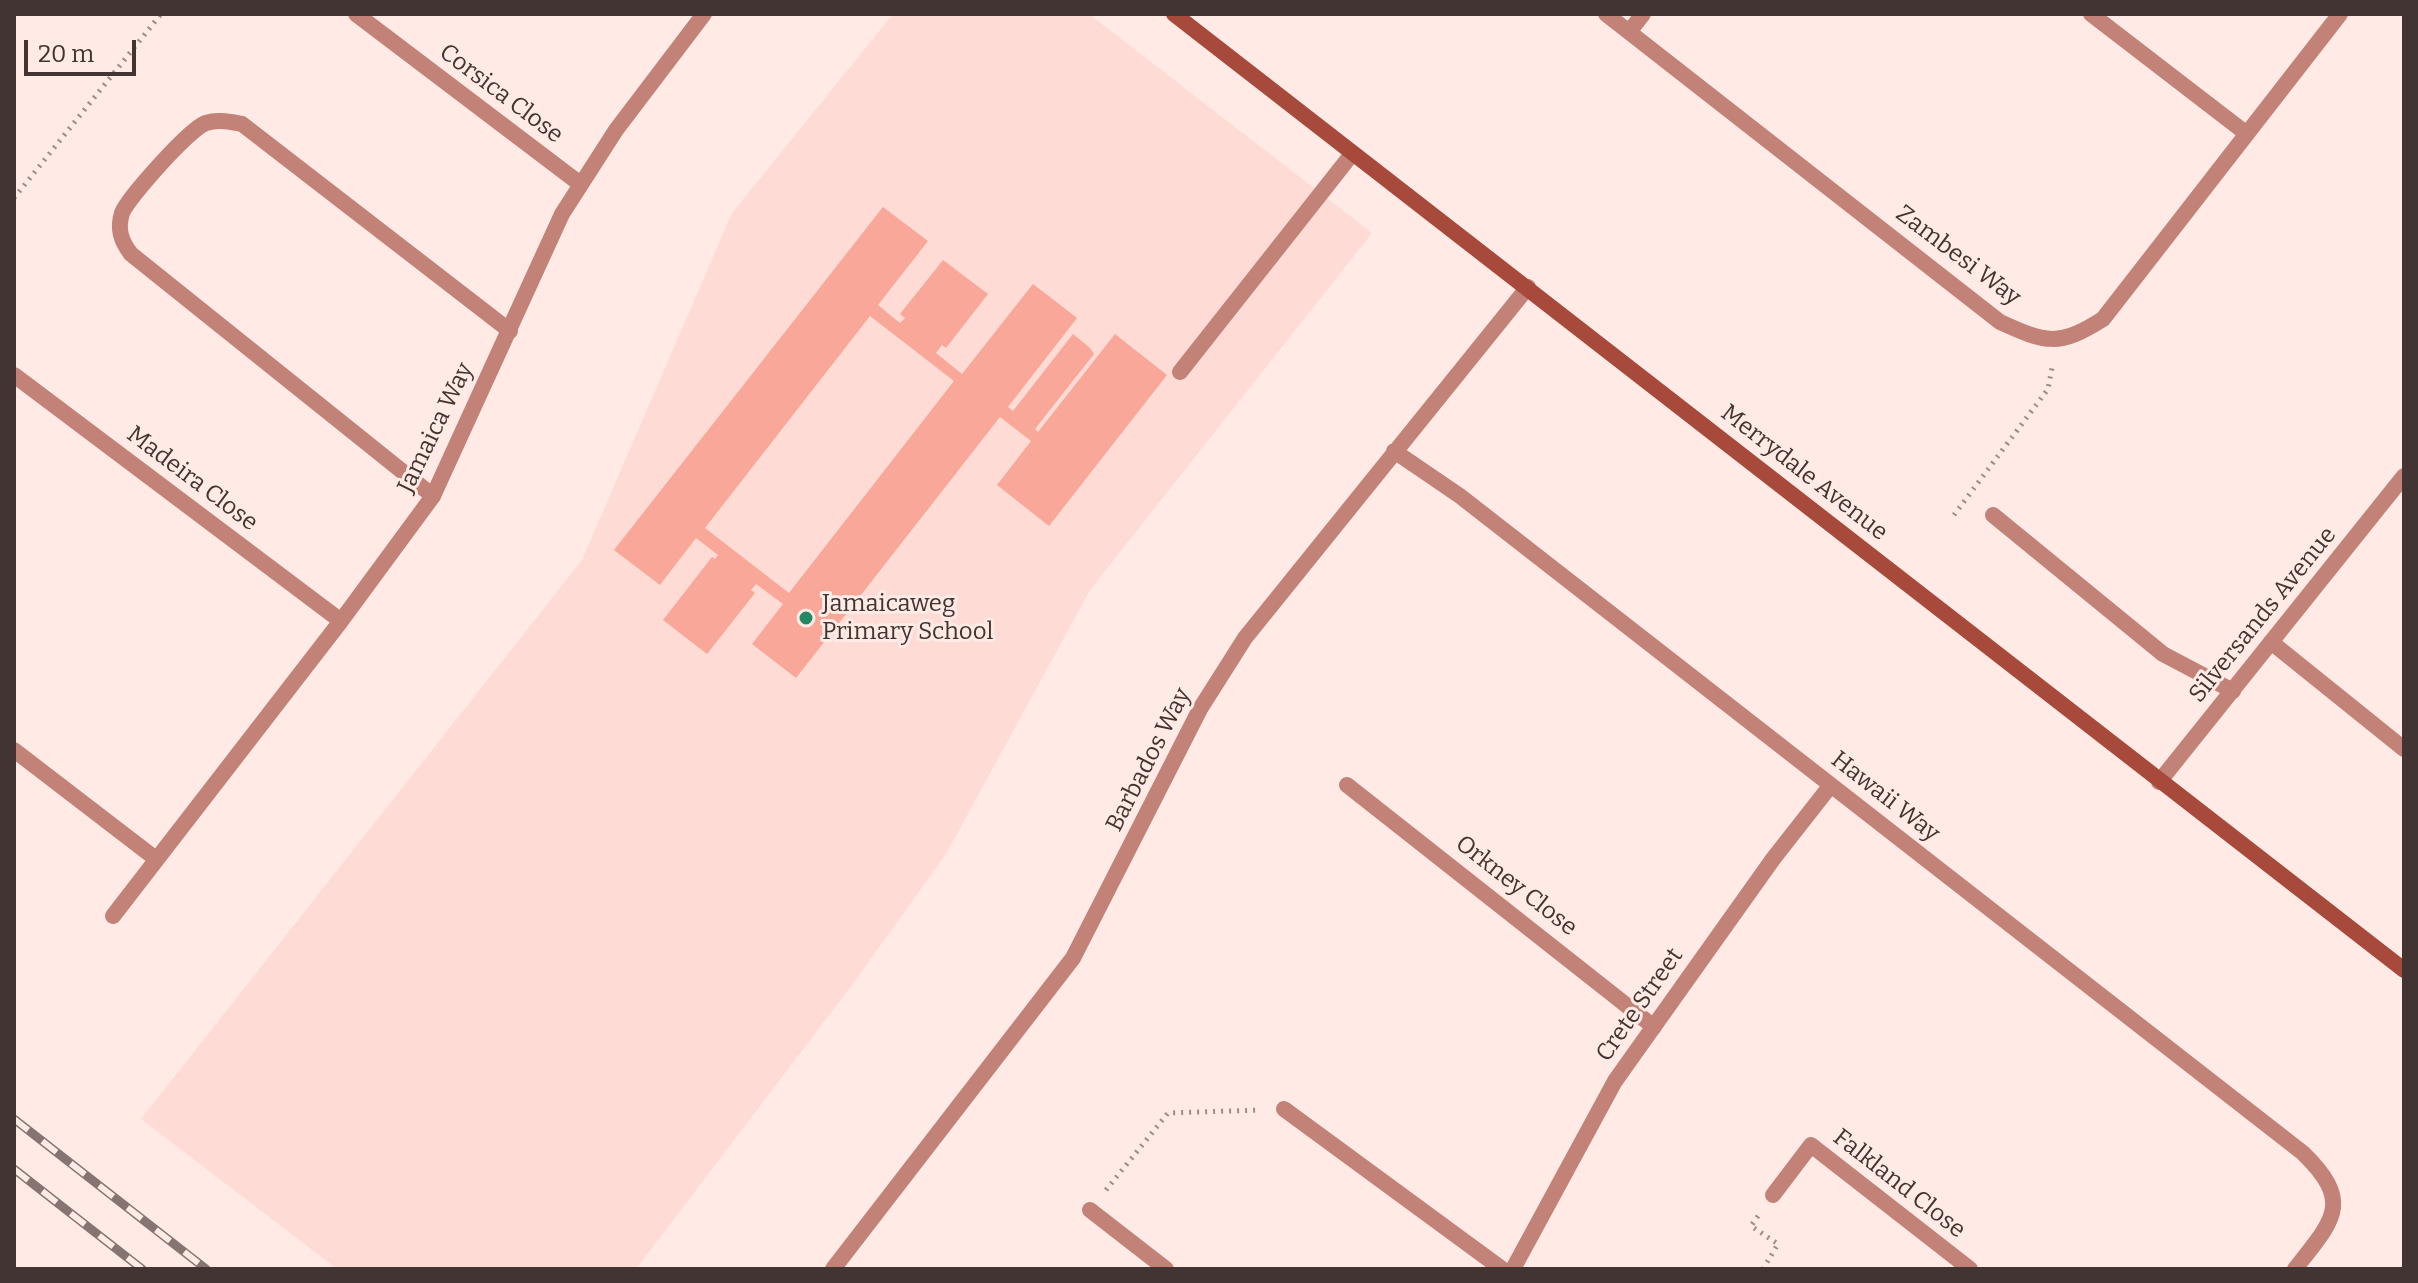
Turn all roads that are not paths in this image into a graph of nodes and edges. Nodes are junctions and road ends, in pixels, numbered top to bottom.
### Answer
1 (356, 14) edge
2 (704, 14) edge
3 (1174, 14) edge
4 (1606, 14) edge
5 (1643, 14) edge
6 (2091, 14) edge
7 (2340, 14) edge
8 (1629, 32) junction
9 (2247, 134) junction
10 (1352, 154) junction
11 (579, 183) junction
12 (1528, 287) junction
13 (510, 331) junction
14 (1180, 372) dead end
15 (14, 375) edge
16 (1394, 451) junction
17 (2404, 476) edge
18 (433, 496) junction
19 (1993, 515) dead end
20 (341, 621) junction
21 (2271, 642) junction
22 (2233, 691) junction
23 (2404, 749) edge
24 (14, 750) edge
25 (2159, 782) junction
26 (1347, 785) dead end
27 (1831, 785) junction
28 (156, 859) junction
29 (113, 916) dead end
30 (2404, 970) edge
31 (1654, 1027) junction
32 (1284, 1109) road end
33 (1773, 1195) dead end
34 (1090, 1210) road end
35 (833, 1269) edge
36 (1166, 1269) edge
37 (1502, 1269) edge
38 (1513, 1269) edge
39 (1970, 1269) edge
40 (2295, 1269) edge

1 - 11 street, Corsica Close
2 - 11 street, Jamaica Way
3 - 10 street, Merrydale Avenue
4 - 8 street, Zambesi Way
5 - 8 street
6 - 9 street
7 - 9 street
8 - 9 street, Zambesi Way
10 - 12 street, Merrydale Avenue
10 - 14 street
11 - 13 street, Jamaica Way
12 - 16 street, Barbados Way
12 - 25 street, Merrydale Avenue
13 - 18 street, Jamaica Way
13 - 18 street
15 - 20 street, Madeira Close
16 - 27 street, Hawaii Way
16 - 35 street, Barbados Way
17 - 21 street, Silversands Avenue
18 - 20 street, Jamaica Way
19 - 22 street
20 - 28 street, Jamaica Way
21 - 22 street, Silversands Avenue
21 - 23 street
22 - 25 street, Silversands Avenue
24 - 28 street
25 - 30 street, Merrydale Avenue
26 - 31 street, Orkney Close
27 - 31 street, Crete Street
27 - 40 street, Hawaii Way
28 - 29 street, Jamaica Way
31 - 38 street, Crete Street
32 - 37 street
33 - 39 street, Falkland Close
34 - 36 street

